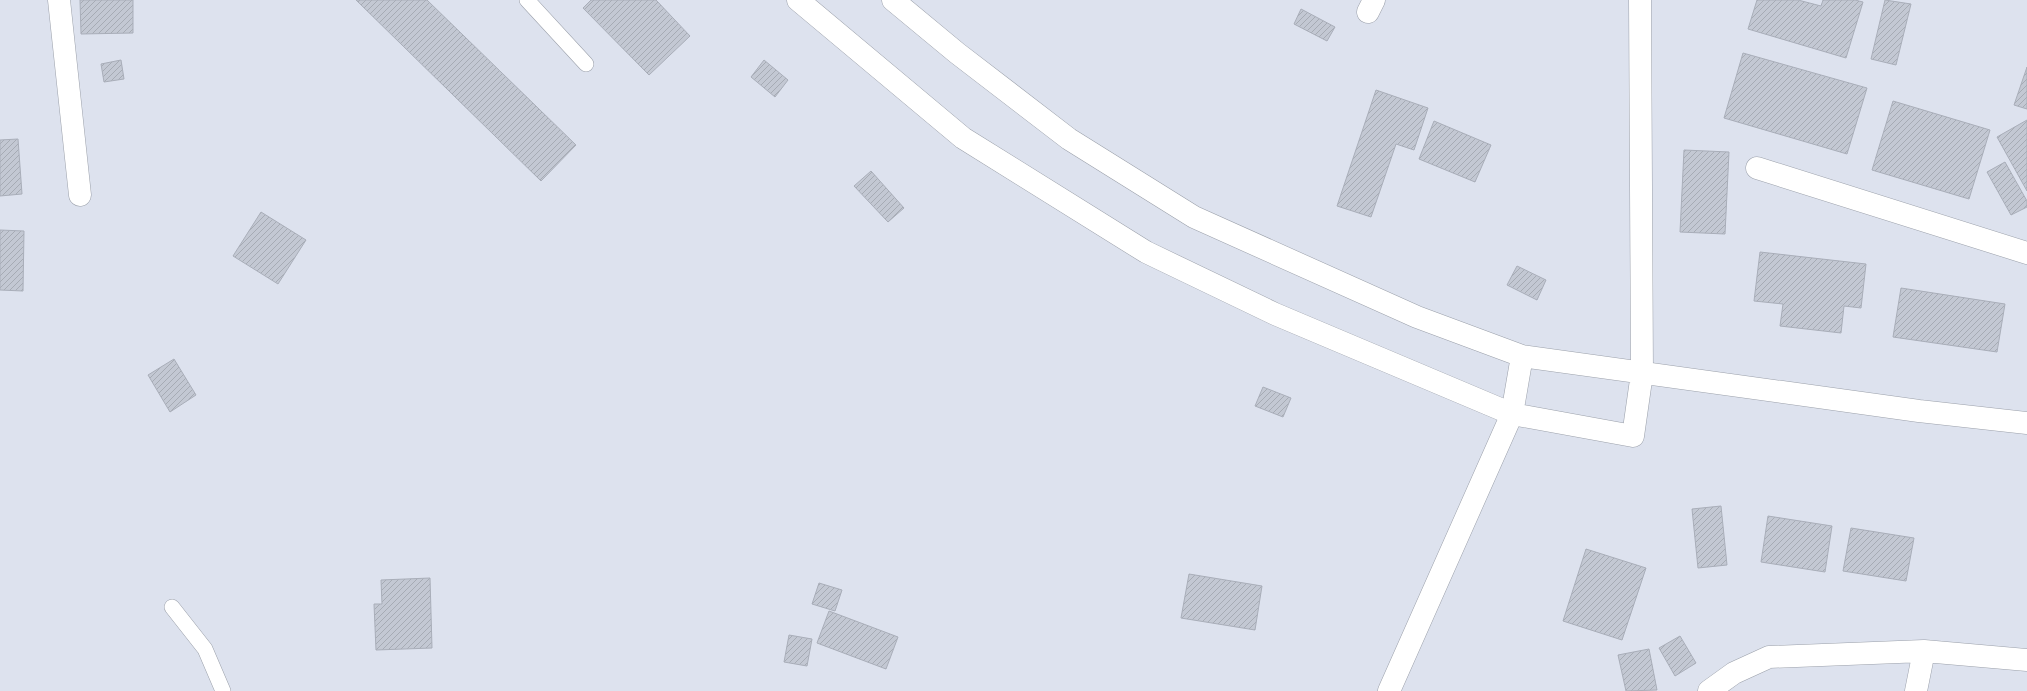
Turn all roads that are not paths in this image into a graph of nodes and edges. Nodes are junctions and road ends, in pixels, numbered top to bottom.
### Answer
1 (59, 0) edge
2 (527, 0) edge
3 (798, 0) edge
4 (893, 0) edge
5 (1640, 0) edge
6 (586, 64) dead end
7 (1757, 168) dead end
8 (80, 195) dead end
9 (2027, 253) edge
10 (1522, 356) junction
11 (1642, 373) junction
12 (1512, 414) junction
13 (2027, 423) edge
14 (172, 607) dead end
15 (1924, 651) junction
16 (2027, 660) edge
17 (223, 691) edge
18 (1389, 691) edge
19 (1709, 691) edge
20 (1916, 691) edge

1 - 8 street
2 - 6 lane
3 - 12 street
4 - 10 street
5 - 11 street
7 - 9 street
10 - 11 street
10 - 12 street
11 - 12 street
11 - 13 street
12 - 18 street
14 - 17 lane
15 - 16 street
15 - 19 street
15 - 20 street

